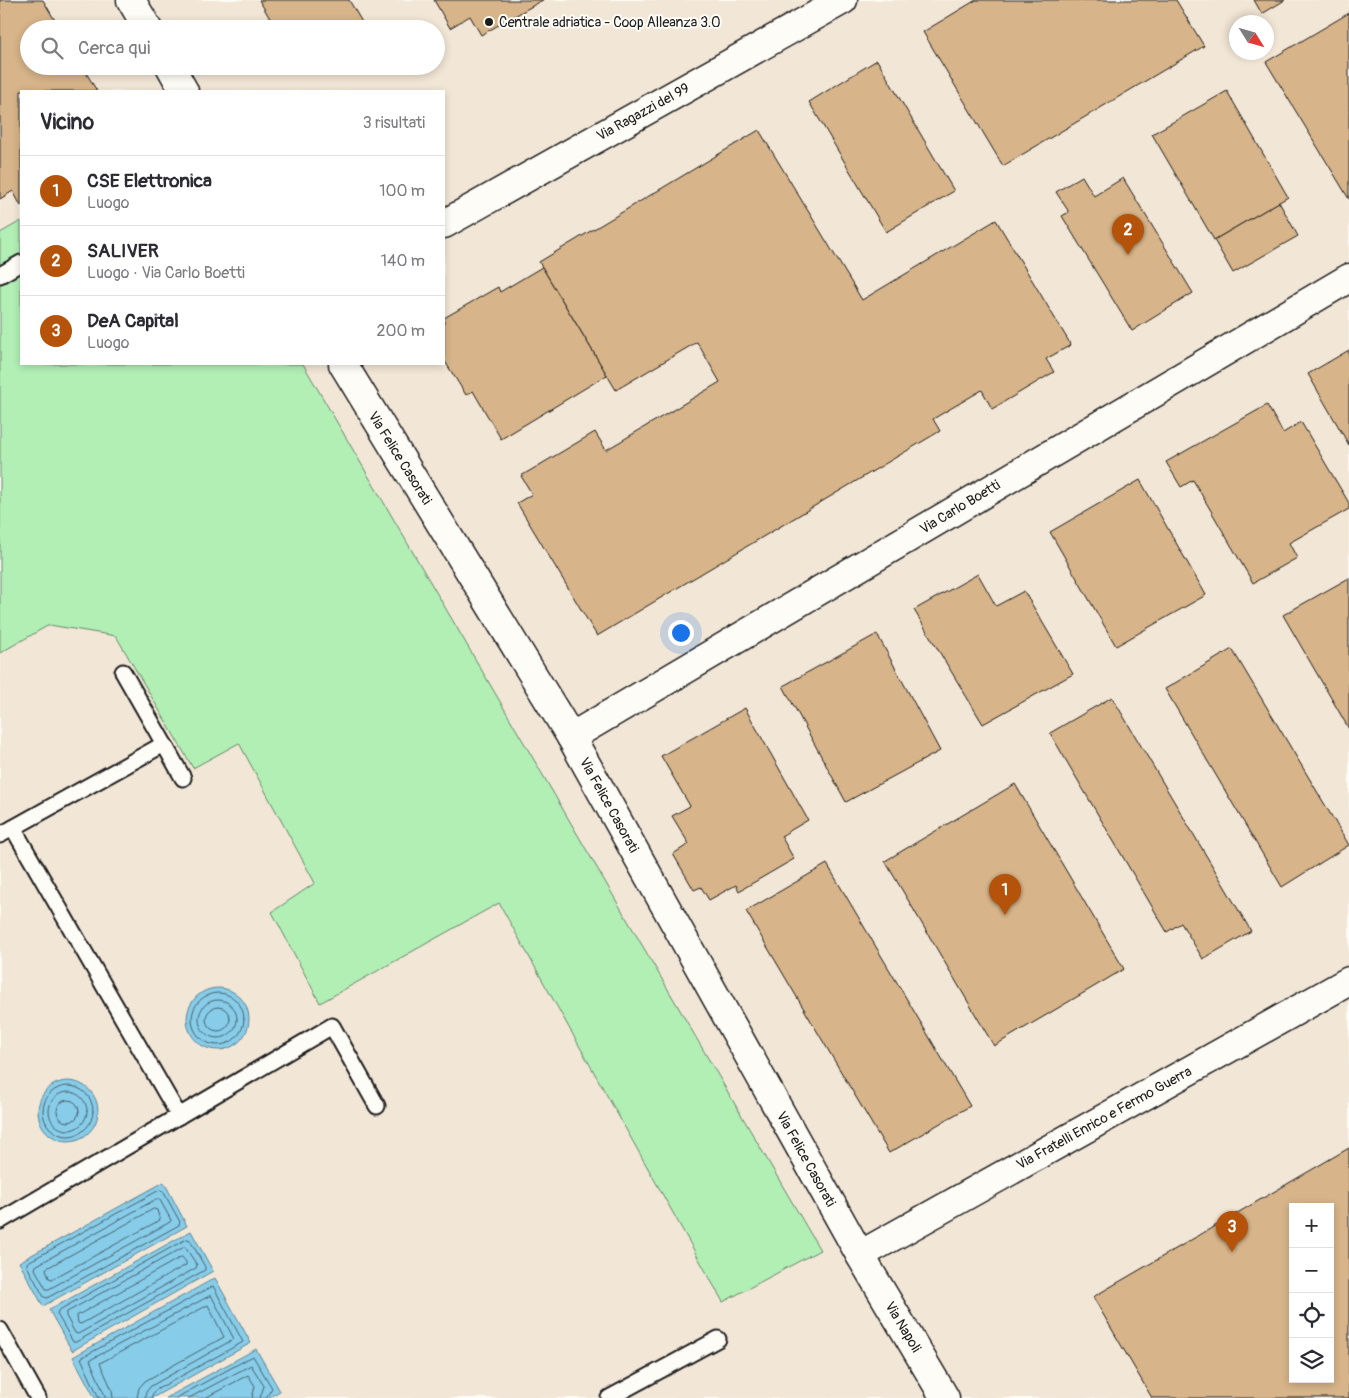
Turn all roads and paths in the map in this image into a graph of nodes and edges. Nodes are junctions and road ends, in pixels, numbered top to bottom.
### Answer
1 (131, 0) edge
2 (843, 0) edge
3 (143, 20) edge
4 (175, 75) edge
5 (183, 90) edge
6 (445, 223) edge
7 (20, 264) edge
8 (0, 275) edge
9 (1349, 278) edge
10 (343, 365) edge
11 (123, 672) dead end
12 (571, 737) junction
13 (164, 744) junction
14 (183, 778) dead end
15 (6, 832) edge
16 (1349, 981) edge
17 (377, 1106) dead end
18 (179, 1116) junction
19 (0, 1221) edge
20 (860, 1255) junction
21 (0, 1330) edge
22 (718, 1339) dead end
23 (38, 1398) edge
24 (610, 1398) edge
25 (945, 1398) edge

1 - 3 street
2 - 6 street, Via Ragazzi del 99
4 - 5 street
7 - 8 lane
9 - 12 street, Via Carlo Boetti
10 - 12 street, Via Felice Casorati
11 - 13 lane
12 - 20 street, Via Felice Casorati
13 - 14 lane
13 - 15 lane
15 - 18 lane
16 - 20 street, Via Fratelli Enrico e Fermo Guerra
17 - 18 lane
18 - 19 lane
20 - 25 street, Via Napoli
21 - 23 lane
22 - 24 lane

